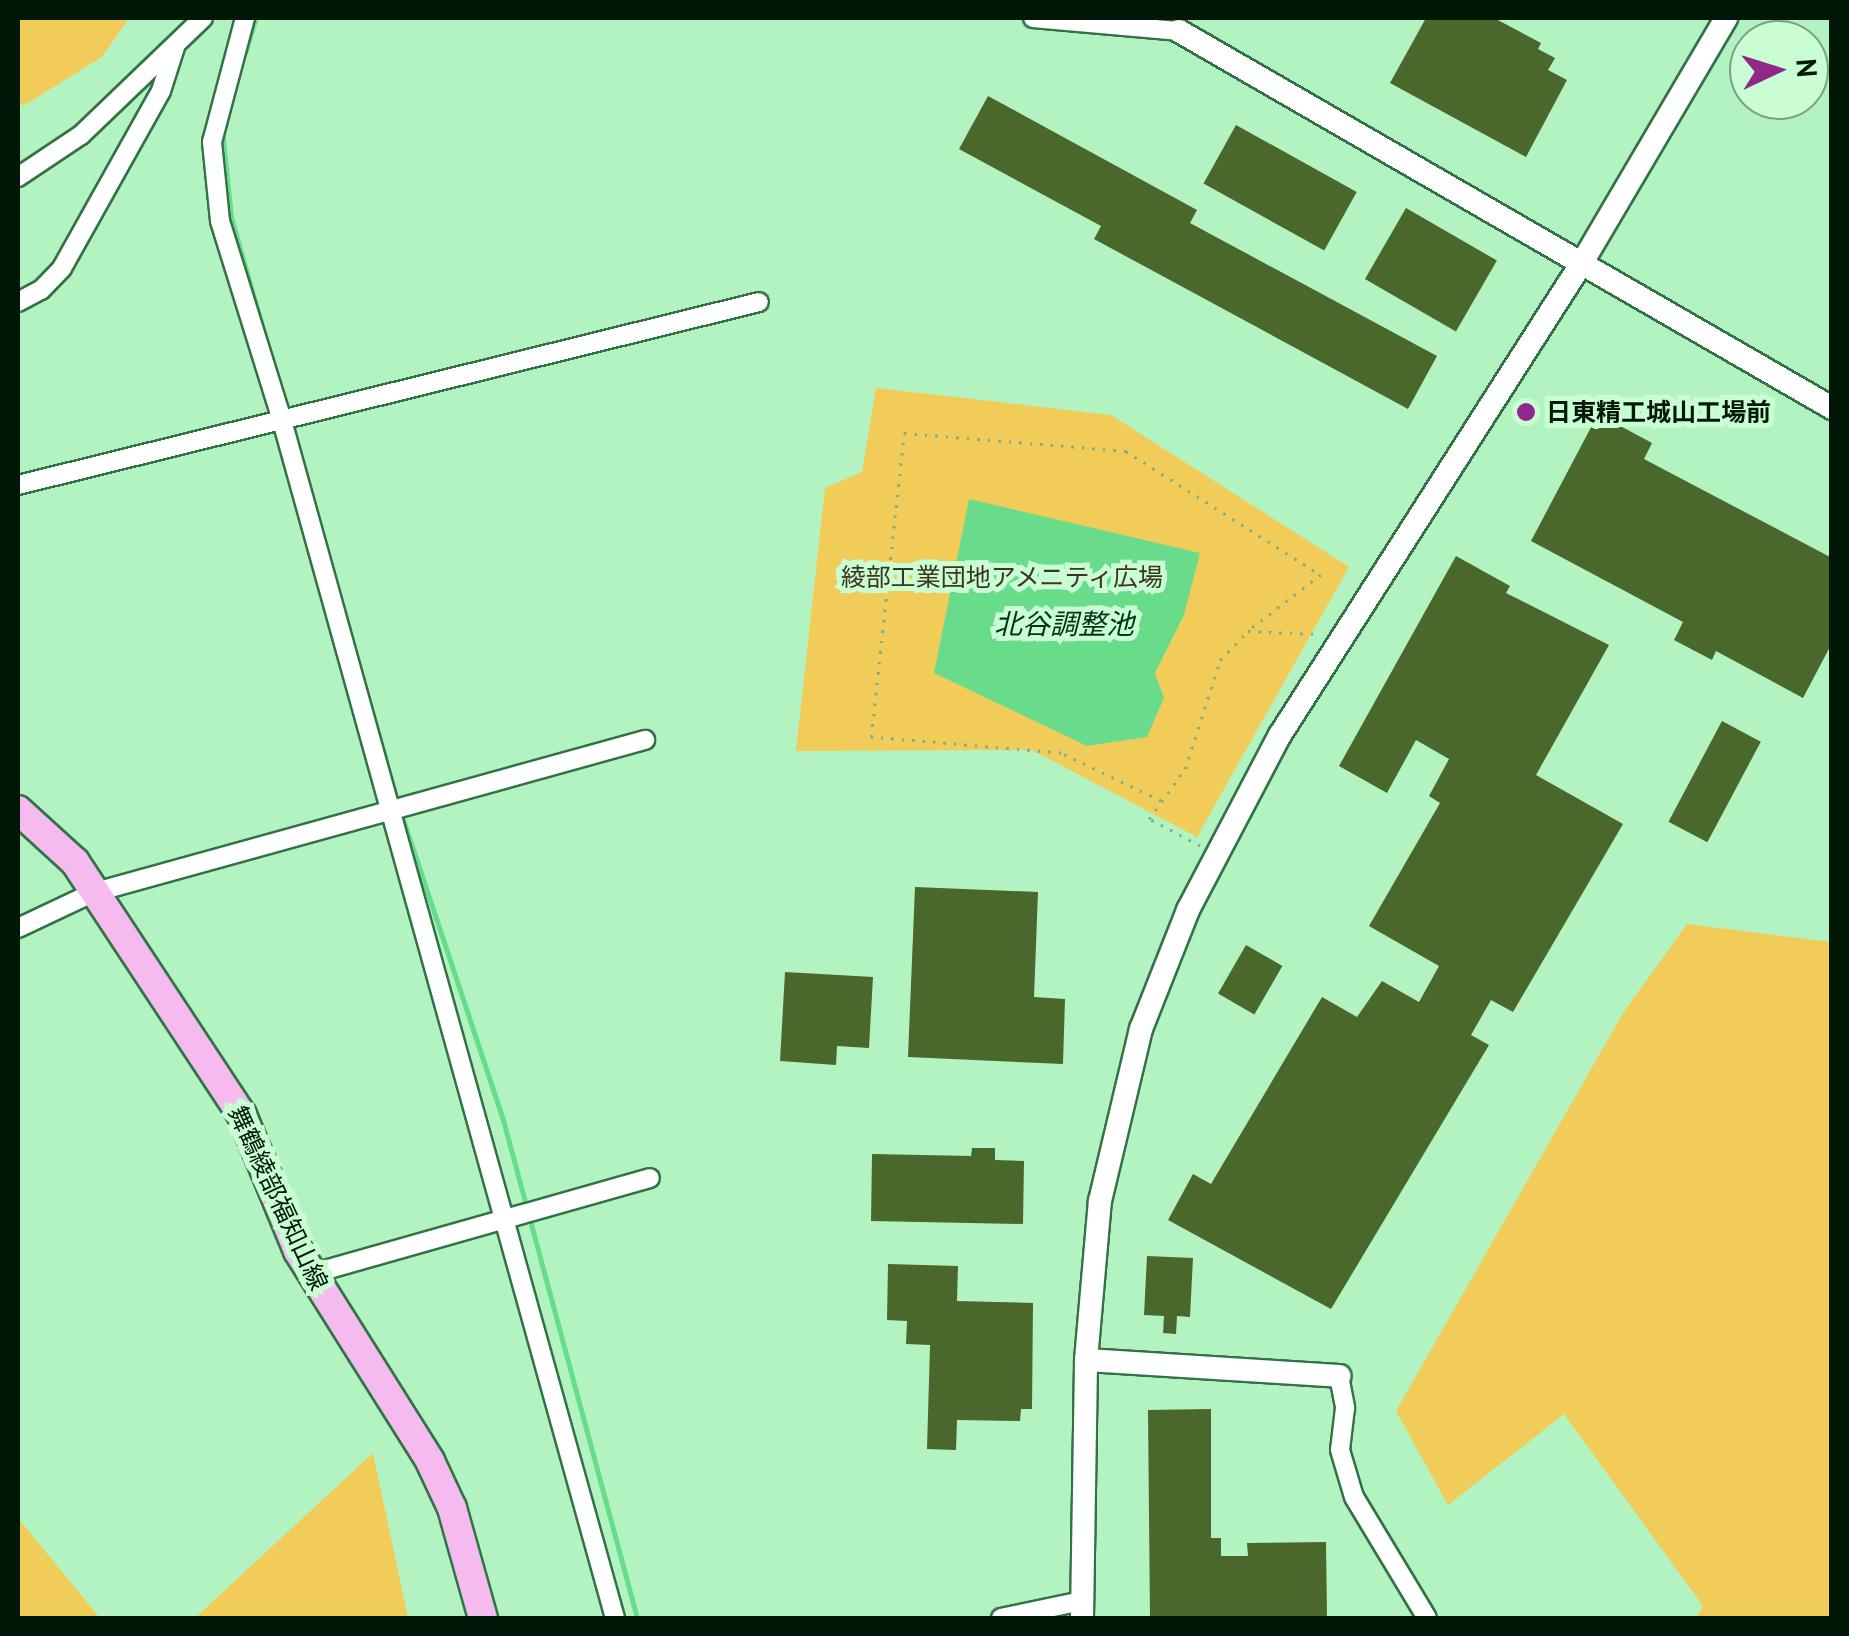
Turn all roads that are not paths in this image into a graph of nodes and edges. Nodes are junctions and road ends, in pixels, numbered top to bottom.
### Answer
1 (202, 18) edge
2 (245, 18) edge
3 (1033, 18) edge
4 (1726, 18) edge
5 (1178, 32) joint
6 (175, 48) junction
7 (18, 177) edge
8 (1583, 261) junction
9 (18, 302) edge
10 (759, 302) dead end
11 (1832, 408) edge
12 (281, 417) junction
13 (18, 486) edge
14 (646, 740) dead end
15 (18, 810) edge
16 (389, 811) junction
17 (92, 893) junction
18 (18, 928) edge
19 (650, 1178) dead end
20 (504, 1215) junction
21 (311, 1274) junction
22 (1086, 1360) junction
23 (1339, 1376) joint
24 (1082, 1610) edge
25 (483, 1618) edge
26 (616, 1618) edge
27 (1000, 1618) edge
28 (1427, 1618) edge

1 - 6 street
2 - 12 street
3 - 5 street
4 - 8 street
5 - 8 street
6 - 7 street
6 - 9 street
8 - 11 street
8 - 22 street
10 - 12 street
12 - 13 street
12 - 16 street
14 - 16 street
15 - 17 main road, 舞鶴綾部福知山線
16 - 17 street
16 - 20 street
17 - 18 street
17 - 21 main road, 舞鶴綾部福知山線
19 - 20 street
20 - 21 street
20 - 26 street
21 - 25 main road, 舞鶴綾部福知山線
22 - 23 street
22 - 24 street
23 - 28 street
24 - 27 street

